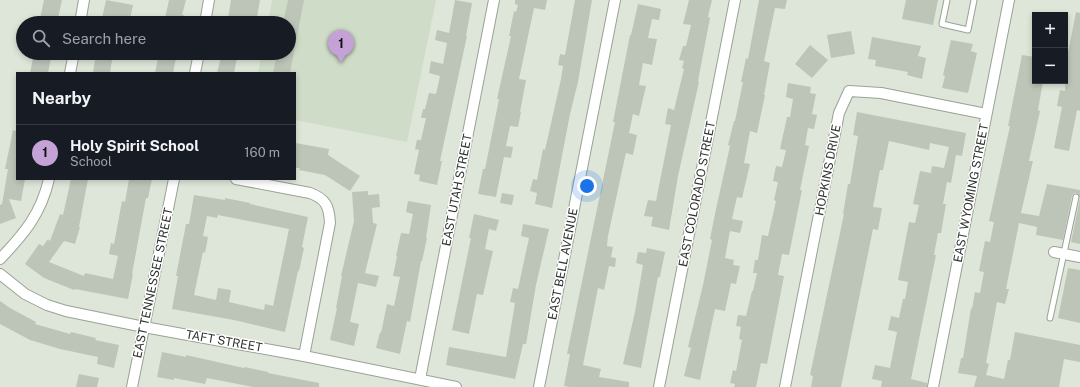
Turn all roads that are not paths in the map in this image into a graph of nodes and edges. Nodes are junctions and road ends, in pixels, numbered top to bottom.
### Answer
1 (84, 0) edge
2 (209, 0) edge
3 (494, 0) edge
4 (615, 0) edge
5 (735, 0) edge
6 (947, 0) edge
7 (974, 0) edge
8 (1009, 0) edge
9 (81, 16) edge
10 (206, 16) edge
11 (73, 60) edge
12 (198, 60) edge
13 (70, 72) edge
14 (195, 72) edge
15 (986, 114) junction
16 (48, 180) edge
17 (174, 180) edge
18 (241, 180) edge
19 (1076, 197) dead end
20 (1059, 253) junction
21 (1080, 257) edge
22 (0, 259) edge
23 (0, 274) edge
24 (1050, 318) dead end
25 (144, 327) junction
26 (304, 356) junction
27 (420, 379) junction
28 (132, 387) edge
29 (456, 387) edge
30 (538, 387) edge
31 (659, 387) edge
32 (785, 387) edge
33 (933, 387) edge

1 - 9 street
2 - 10 street
3 - 27 street, EAST UTAH STREET
4 - 30 street, EAST BELL AVENUE
5 - 31 street, EAST COLORADO STREET
6 - 7 lane
8 - 15 street, EAST WYOMING STREET
11 - 13 street
12 - 14 street
15 - 32 street, HOPKINS DRIVE
15 - 33 street, EAST WYOMING STREET
16 - 22 street
17 - 25 street, EAST TENNESSEE STREET
18 - 26 street
19 - 20 lane
20 - 21 street
20 - 24 lane
23 - 25 street, TAFT STREET
25 - 26 street, TAFT STREET
25 - 28 street, EAST TENNESSEE STREET
26 - 27 street, TAFT STREET
27 - 29 street, TAFT STREET

